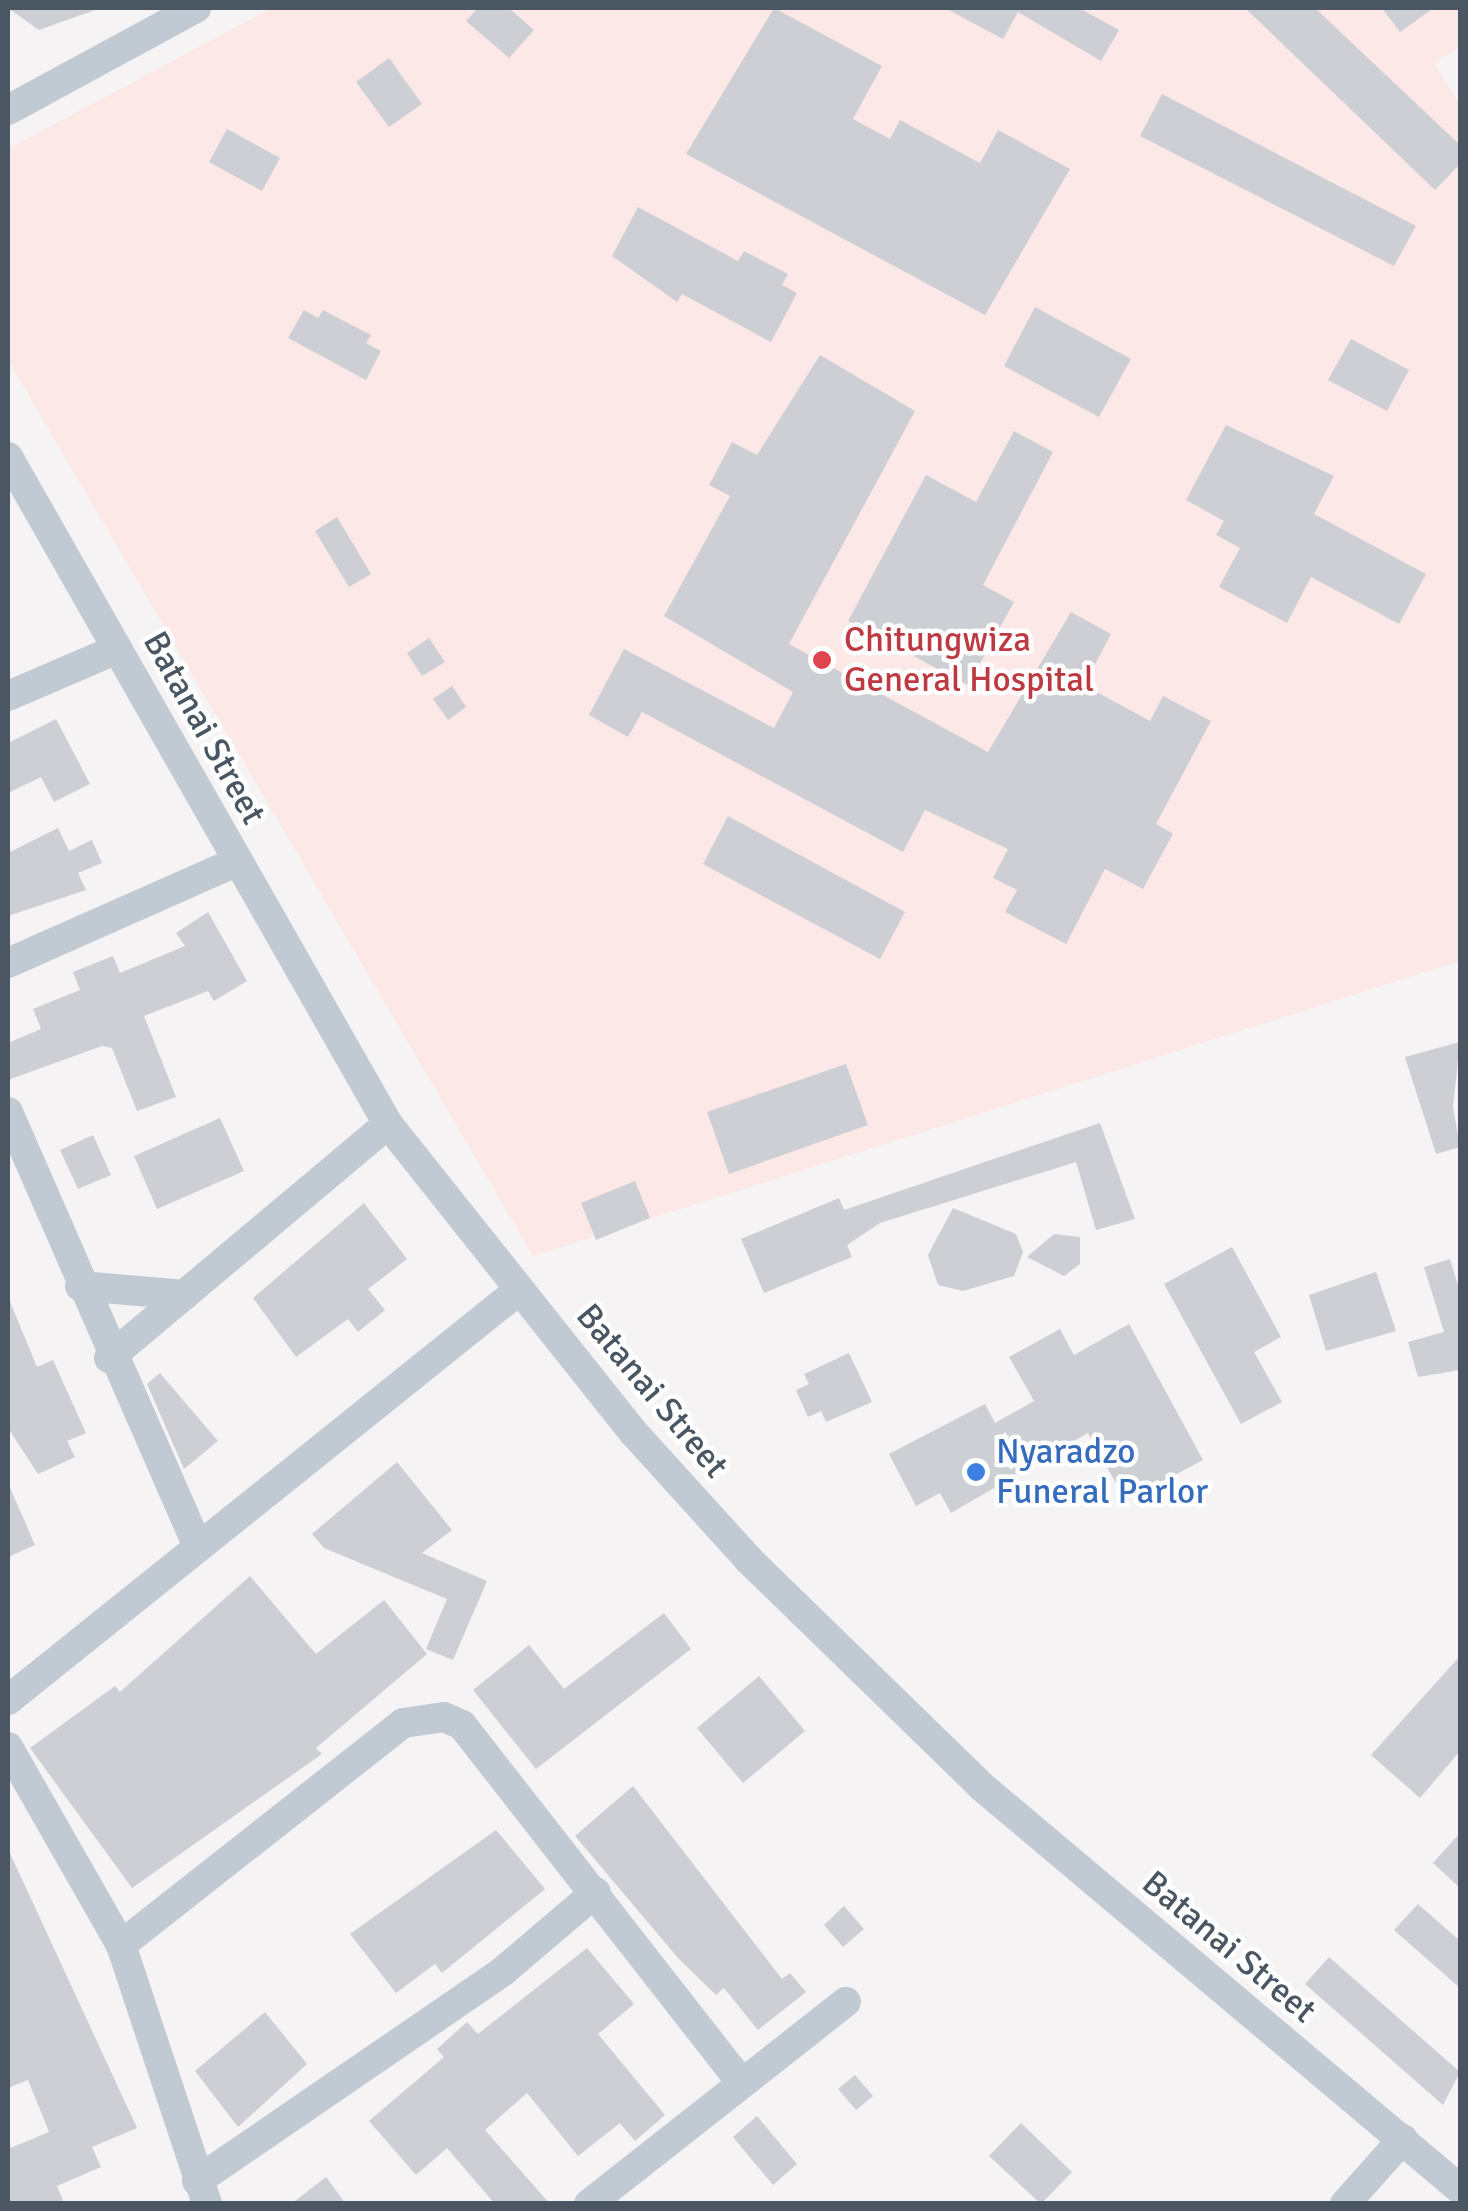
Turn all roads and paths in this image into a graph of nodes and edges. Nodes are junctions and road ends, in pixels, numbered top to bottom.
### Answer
1 (196, 8) edge
2 (8, 110) edge
3 (8, 458) edge
4 (117, 649) junction
5 (8, 696) edge
6 (236, 862) junction
7 (8, 963) edge
8 (8, 1112) edge
9 (388, 1124) junction
10 (80, 1286) junction
11 (518, 1291) junction
12 (185, 1295) junction
13 (109, 1358) junction
14 (198, 1547) junction
15 (8, 1700) edge
16 (8, 1747) edge
17 (596, 1892) junction
18 (121, 1945) junction
19 (846, 2002) dead end
20 (742, 2084) junction
21 (1403, 2139) junction
22 (1460, 2189) edge
23 (202, 2192) edge
24 (589, 2204) edge
25 (1345, 2204) edge

1 - 2 street
3 - 4 street, Batanai Street
4 - 5 street
4 - 6 street, Batanai Street
6 - 7 street
6 - 9 street, Batanai Street
8 - 10 street
9 - 11 street, Batanai Street
9 - 12 street
10 - 12 street
10 - 13 street
11 - 14 street
11 - 21 street, Batanai Street
12 - 13 street
13 - 14 street
14 - 15 street
16 - 18 street
17 - 18 street
17 - 20 street
17 - 23 street
18 - 23 street
19 - 20 street
20 - 24 street
21 - 22 street, Batanai Street
21 - 25 street

